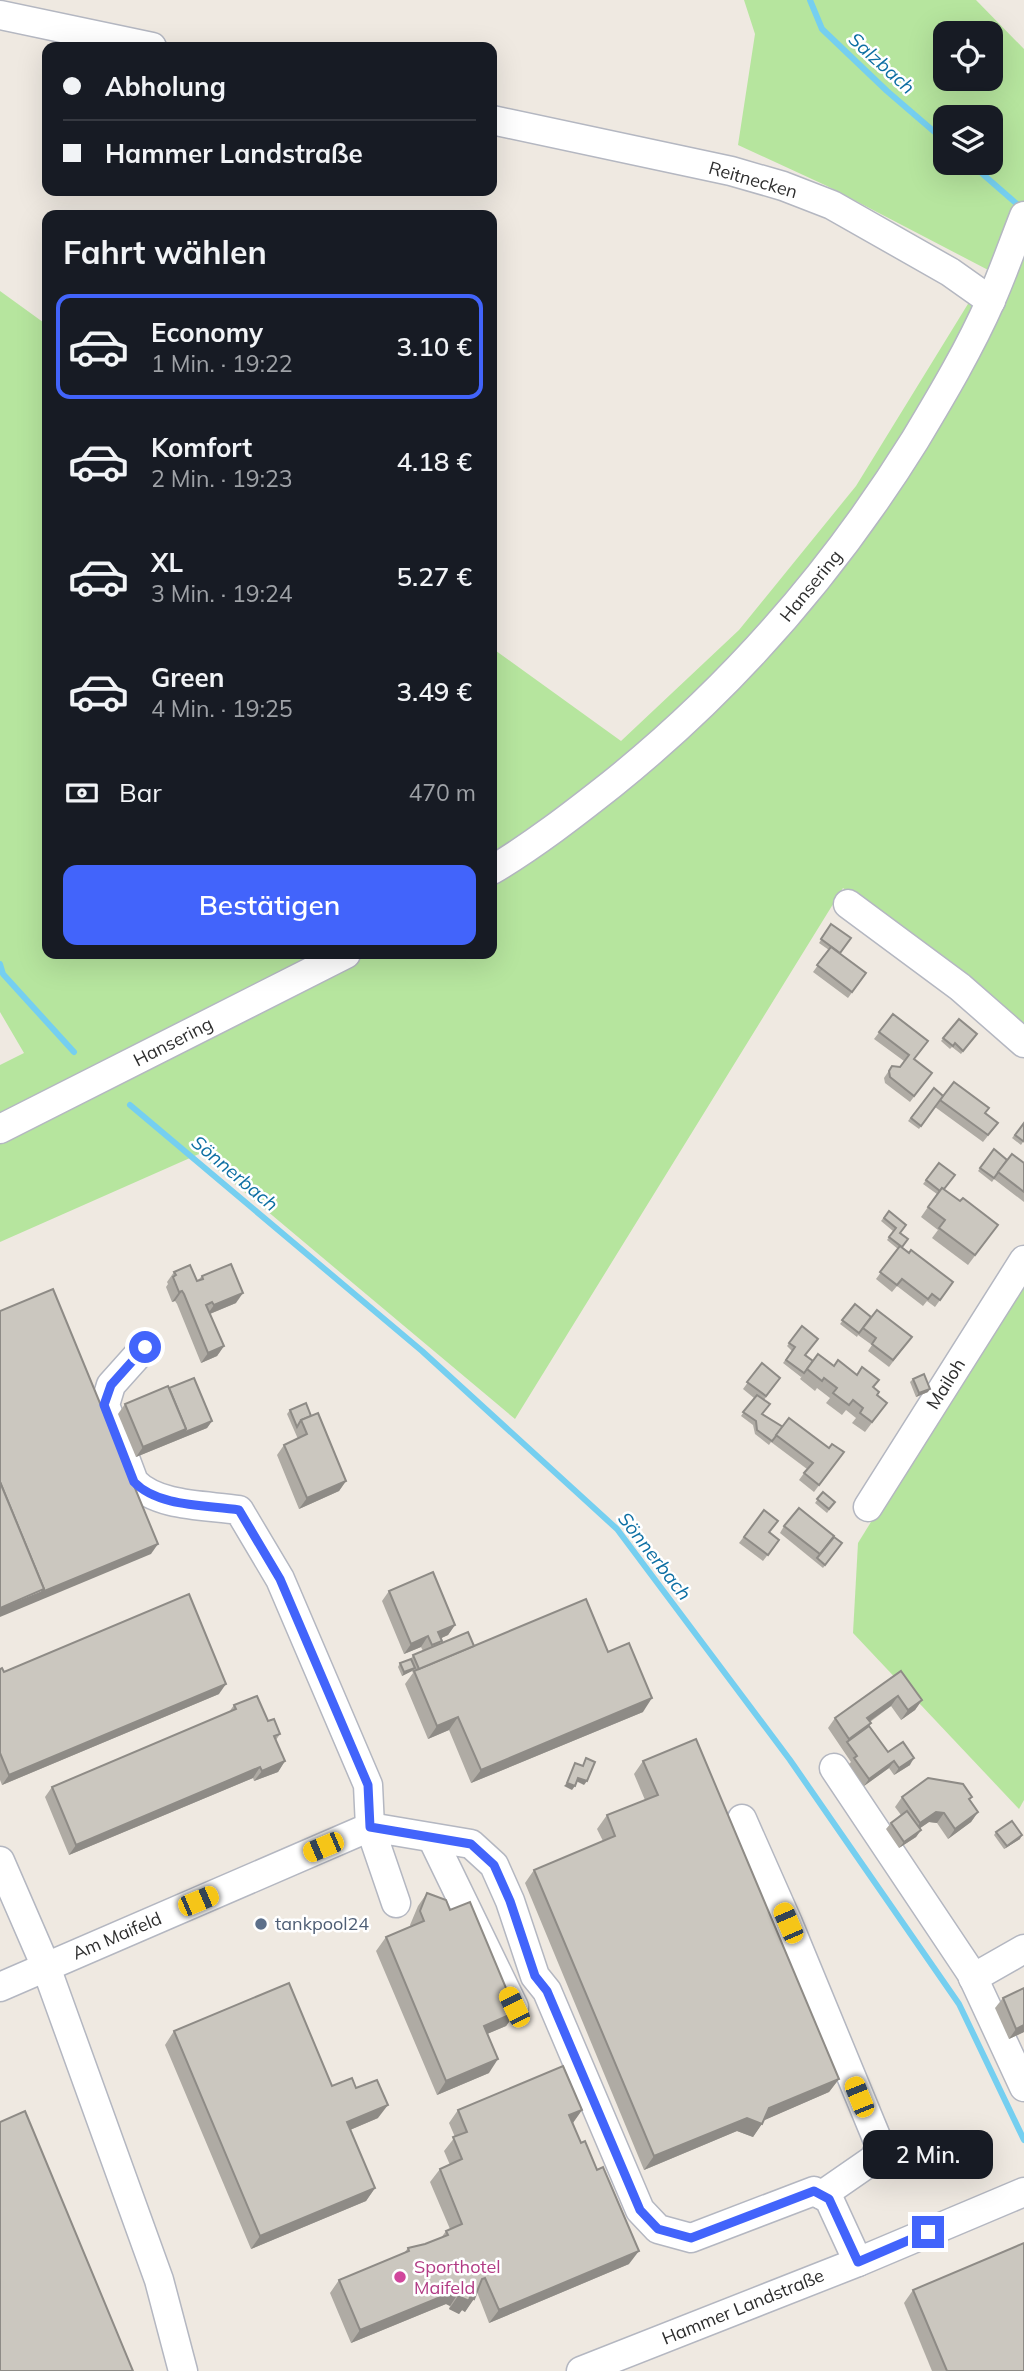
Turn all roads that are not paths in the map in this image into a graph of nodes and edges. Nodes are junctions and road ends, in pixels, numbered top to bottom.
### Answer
1 (0, 15) edge
2 (128, 42) edge
3 (497, 121) edge
4 (1024, 216) edge
5 (991, 301) junction
6 (497, 867) edge
7 (848, 904) dead end
8 (336, 959) edge
9 (1024, 1043) edge
10 (0, 1129) edge
11 (1024, 1260) edge
12 (145, 1347) dead end
13 (868, 1507) dead end
14 (834, 1768) dead end
15 (742, 1819) dead end
16 (370, 1827) junction
17 (432, 1838) junction
18 (0, 1861) edge
19 (397, 1903) dead end
20 (1024, 1949) edge
21 (46, 1967) junction
22 (973, 1978) junction
23 (0, 1987) edge
24 (514, 2007) edge
25 (1017, 2053) edge
26 (1024, 2087) edge
27 (1023, 2194) edge
28 (822, 2196) junction
29 (858, 2262) junction
30 (183, 2371) edge
31 (581, 2371) edge

1 - 2 street
3 - 5 street, Reitnecken
4 - 5 street, Hansering
5 - 6 street, Hansering
7 - 9 street
8 - 10 street, Hansering
11 - 13 street, Mailoh
12 - 16 street
14 - 22 street
15 - 28 street
16 - 17 street
16 - 19 street
16 - 21 street, Am Maifeld
17 - 24 street
17 - 28 street
18 - 21 street
20 - 22 street
21 - 23 street, Am Maifeld
21 - 30 street
22 - 25 street
25 - 26 street
27 - 29 street, Hammer Landstraße
28 - 29 street
29 - 31 street, Hammer Landstraße

